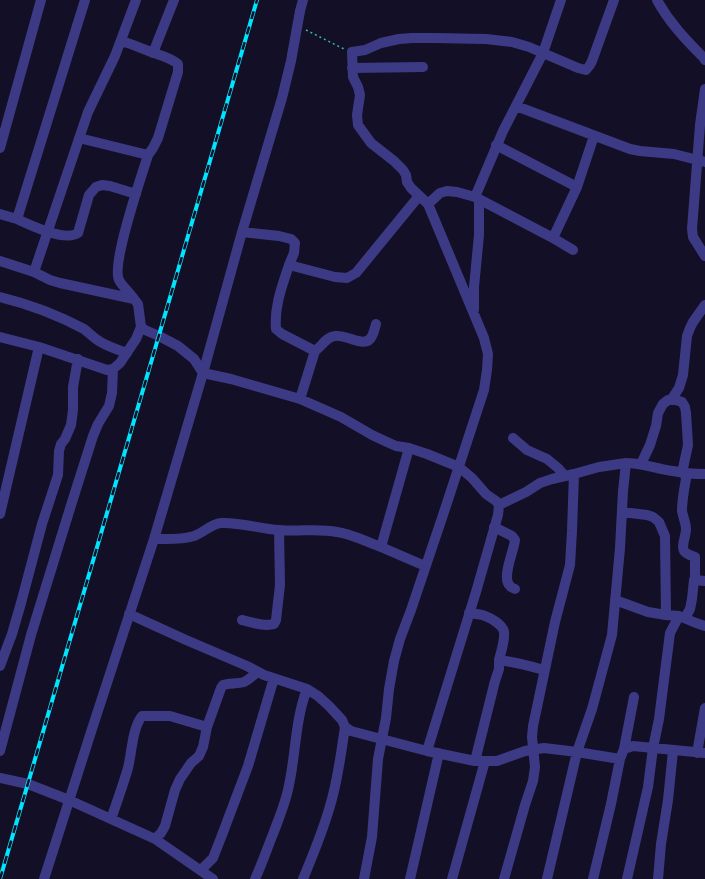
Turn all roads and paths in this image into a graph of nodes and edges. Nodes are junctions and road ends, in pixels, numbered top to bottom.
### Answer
1 (41, 0) edge
2 (84, 0) edge
3 (136, 0) edge
4 (174, 0) edge
5 (303, 0) edge
6 (561, 0) edge
7 (614, 0) edge
8 (657, 0) edge
9 (297, 26) junction
10 (121, 40) junction
11 (352, 52) junction
12 (153, 53) junction
13 (543, 53) junction
14 (705, 60) edge
15 (423, 67) dead end
16 (352, 68) junction
17 (705, 89) edge
18 (516, 106) junction
19 (594, 136) junction
20 (80, 138) junction
21 (496, 145) junction
22 (0, 148) edge
23 (148, 155) junction
24 (702, 161) edge
25 (576, 187) junction
26 (136, 194) junction
27 (419, 196) junction
28 (477, 199) junction
29 (428, 204) junction
30 (0, 214) edge
31 (17, 219) junction
32 (48, 232) junction
33 (242, 232) junction
34 (553, 238) junction
35 (574, 250) dead end
36 (705, 256) edge
37 (0, 261) edge
38 (289, 265) junction
39 (34, 272) junction
40 (0, 297) edge
41 (134, 299) junction
42 (705, 305) edge
43 (474, 313) junction
44 (376, 324) dead end
45 (141, 327) junction
46 (0, 337) edge
47 (38, 347) junction
48 (315, 351) junction
49 (127, 353) junction
50 (78, 359) junction
51 (113, 369) junction
52 (203, 373) junction
53 (300, 399) junction
54 (671, 400) junction
55 (513, 438) dead end
56 (409, 448) junction
57 (626, 463) junction
58 (641, 464) junction
59 (459, 467) junction
60 (684, 473) junction
61 (705, 474) edge
62 (569, 475) junction
63 (499, 505) junction
64 (622, 512) junction
65 (0, 514) edge
66 (494, 527) junction
67 (279, 530) junction
68 (154, 539) junction
69 (381, 547) junction
70 (425, 566) junction
71 (700, 580) edge
72 (515, 589) dead end
73 (615, 600) junction
74 (469, 613) junction
75 (129, 614) junction
76 (666, 614) junction
77 (682, 617) junction
78 (242, 620) dead end
79 (705, 626) edge
80 (500, 660) junction
81 (0, 666) edge
82 (544, 670) junction
83 (258, 672) junction
84 (274, 678) junction
85 (307, 689) junction
86 (634, 697) dead end
87 (705, 708) edge
88 (208, 727) junction
89 (346, 727) junction
90 (382, 740) junction
91 (653, 748) junction
92 (532, 749) junction
93 (624, 749) junction
94 (0, 751) edge
95 (427, 751) junction
96 (673, 751) junction
97 (577, 752) junction
98 (439, 753) junction
99 (701, 753) edge
100 (620, 759) junction
101 (480, 761) junction
102 (0, 778) edge
103 (69, 800) junction
104 (111, 819) junction
105 (155, 839) junction
106 (207, 876) edge
107 (44, 879) edge
108 (254, 879) edge
109 (303, 879) edge
110 (364, 879) edge
111 (410, 879) edge
112 (452, 879) edge
113 (504, 879) edge
114 (547, 879) edge
115 (593, 879) edge
116 (627, 879) edge
117 (658, 879) edge

1 - 22 street
2 - 31 street
3 - 10 street
4 - 12 street
5 - 9 street
6 - 13 street
7 - 13 street
8 - 14 street
9 - 11 path
9 - 33 street
10 - 12 street
10 - 20 street
11 - 13 street
11 - 16 street
12 - 23 street
13 - 18 street
15 - 16 street
16 - 27 street
17 - 24 street
18 - 19 street
18 - 21 street
19 - 24 street
19 - 25 street
20 - 23 street
20 - 32 street
21 - 25 street
21 - 28 street
23 - 26 street
24 - 36 street
25 - 34 street
26 - 32 street
26 - 41 street
27 - 29 street
27 - 38 street
28 - 29 street
28 - 34 street
28 - 43 street
29 - 43 street
30 - 31 street
31 - 32 street
32 - 39 street
33 - 38 street
33 - 52 street
34 - 35 street
37 - 39 street
38 - 48 street
39 - 41 street
40 - 49 street
41 - 45 street
42 - 54 street
43 - 59 street
44 - 48 street
45 - 49 street
45 - 52 street
46 - 47 street
47 - 50 street
47 - 65 street
48 - 53 street
49 - 51 street
50 - 51 street
50 - 81 street
51 - 94 street
52 - 53 street
52 - 68 street
53 - 56 street
54 - 58 street
54 - 60 street
55 - 62 street
56 - 59 street
56 - 69 street
57 - 58 street
57 - 62 street
57 - 64 street
58 - 60 street
59 - 63 street
59 - 70 street
60 - 61 street
60 - 71 street
62 - 63 street
62 - 82 street
63 - 66 street
64 - 73 street
64 - 76 street
66 - 72 street
66 - 74 street
67 - 68 street
67 - 69 street
67 - 78 street
68 - 75 street
69 - 70 street
70 - 90 street
71 - 77 street
73 - 76 street
73 - 97 street
74 - 80 street
74 - 95 street
75 - 83 street
75 - 103 street
76 - 77 street
77 - 79 street
77 - 91 street
80 - 82 street
80 - 101 street
82 - 92 street
83 - 84 street
83 - 88 street
84 - 85 street
84 - 106 street
85 - 89 street
85 - 108 street
86 - 93 street
87 - 99 street
88 - 104 street
88 - 105 street
89 - 90 street
89 - 109 street
90 - 95 street
90 - 110 street
91 - 93 street
91 - 96 street
91 - 116 street
92 - 97 street
92 - 101 street
92 - 113 street
93 - 100 street
95 - 98 street
96 - 99 street
96 - 117 street
97 - 100 street
97 - 114 street
98 - 101 street
98 - 111 street
100 - 115 street
101 - 112 street
102 - 103 street
103 - 104 street
103 - 107 street
104 - 105 street
105 - 106 street

